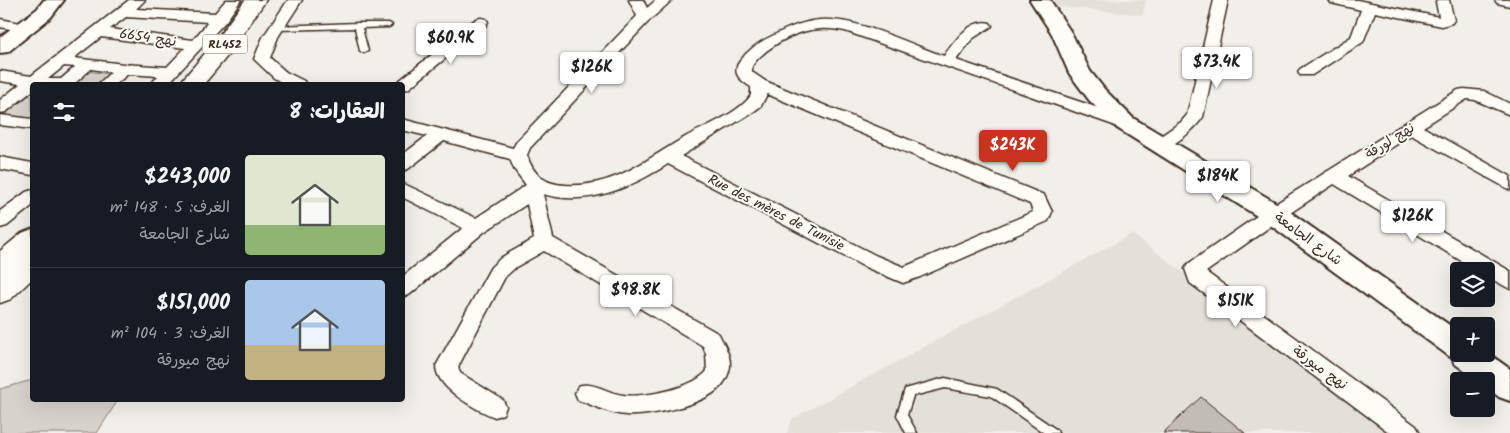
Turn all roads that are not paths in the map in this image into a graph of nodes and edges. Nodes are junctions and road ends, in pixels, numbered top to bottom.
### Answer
1 (54, 0) edge
2 (138, 0) edge
3 (234, 0) edge
4 (256, 0) edge
5 (274, 0) edge
6 (295, 0) edge
7 (636, 0) edge
8 (665, 0) edge
9 (1040, 0) edge
10 (1221, 0) edge
11 (1336, 0) edge
12 (1502, 0) edge
13 (1443, 2) dead end
14 (1510, 2) edge
15 (120, 8) edge
16 (1370, 8) junction
17 (645, 17) junction
18 (220, 18) junction
19 (0, 22) edge
20 (481, 22) dead end
21 (389, 24) dead end
22 (358, 25) junction
23 (985, 26) dead end
24 (25, 28) junction
25 (276, 28) junction
26 (99, 32) junction
27 (197, 45) junction
28 (0, 47) edge
29 (364, 51) dead end
30 (62, 61) junction
31 (947, 62) junction
32 (88, 64) junction
33 (124, 69) junction
34 (172, 72) junction
35 (1306, 72) dead end
36 (0, 76) edge
37 (35, 81) junction
38 (40, 82) edge
39 (65, 82) edge
40 (108, 82) edge
41 (161, 82) edge
42 (193, 82) edge
43 (215, 82) edge
44 (293, 82) edge
45 (405, 83) edge
46 (30, 85) edge
47 (758, 85) junction
48 (0, 108) edge
49 (1510, 110) edge
50 (0, 120) edge
51 (1125, 123) junction
52 (30, 124) edge
53 (405, 125) edge
54 (1410, 128) junction
55 (440, 136) junction
56 (1161, 144) junction
57 (518, 155) junction
58 (667, 156) junction
59 (0, 163) edge
60 (405, 163) edge
61 (30, 169) edge
62 (1334, 176) junction
63 (1510, 184) edge
64 (534, 188) junction
65 (405, 190) edge
66 (30, 198) edge
67 (1274, 214) junction
68 (0, 221) edge
69 (478, 227) junction
70 (30, 242) edge
71 (544, 242) junction
72 (30, 264) edge
73 (0, 268) edge
74 (1510, 281) edge
75 (405, 287) edge
76 (0, 291) edge
77 (1450, 342) edge
78 (1476, 362) edge
79 (1510, 386) edge
80 (586, 394) dead end
81 (495, 407) dead end
82 (912, 433) edge
83 (1053, 433) edge
84 (1408, 433) edge

1 - 24 street
2 - 15 street
3 - 18 street
4 - 42 highway, RL452
5 - 43 highway, RL452
6 - 25 street
7 - 17 street
8 - 17 street
9 - 51 street, شارع الجامعة
10 - 56 street
11 - 16 street
12 - 14 street
13 - 16 street
15 - 18 street
15 - 26 street
16 - 35 street
17 - 57 street
18 - 27 street
19 - 24 street
20 - 45 street
21 - 22 lane
22 - 25 lane
22 - 29 lane
23 - 31 street
24 - 28 street
25 - 44 street
26 - 27 street, نهج 6654
26 - 30 street
27 - 34 street
30 - 32 street
30 - 37 street
31 - 47 street
31 - 51 street
32 - 33 street
32 - 39 street
33 - 34 street
33 - 40 street
34 - 41 street
36 - 37 street
37 - 38 street
46 - 48 street
47 - 58 street
47 - 58 street, Rue des mères de Tunisie
49 - 54 street, نهج لورقة
50 - 52 street
51 - 56 street, شارع الجامعة
53 - 55 street
54 - 62 street, نهج لورقة
54 - 63 street
55 - 57 street
55 - 60 street
56 - 67 street, شارع الجامعة
57 - 64 street
58 - 64 street
59 - 61 street
62 - 67 street, نهج لورقة
62 - 74 street
64 - 69 street
64 - 71 street
65 - 69 street
66 - 68 street
67 - 77 street, شارع الجامعة
67 - 84 street, نهج ميورقة
69 - 75 street
70 - 73 highway
71 - 80 street
71 - 81 street
72 - 76 highway
78 - 79 street
82 - 83 lane

